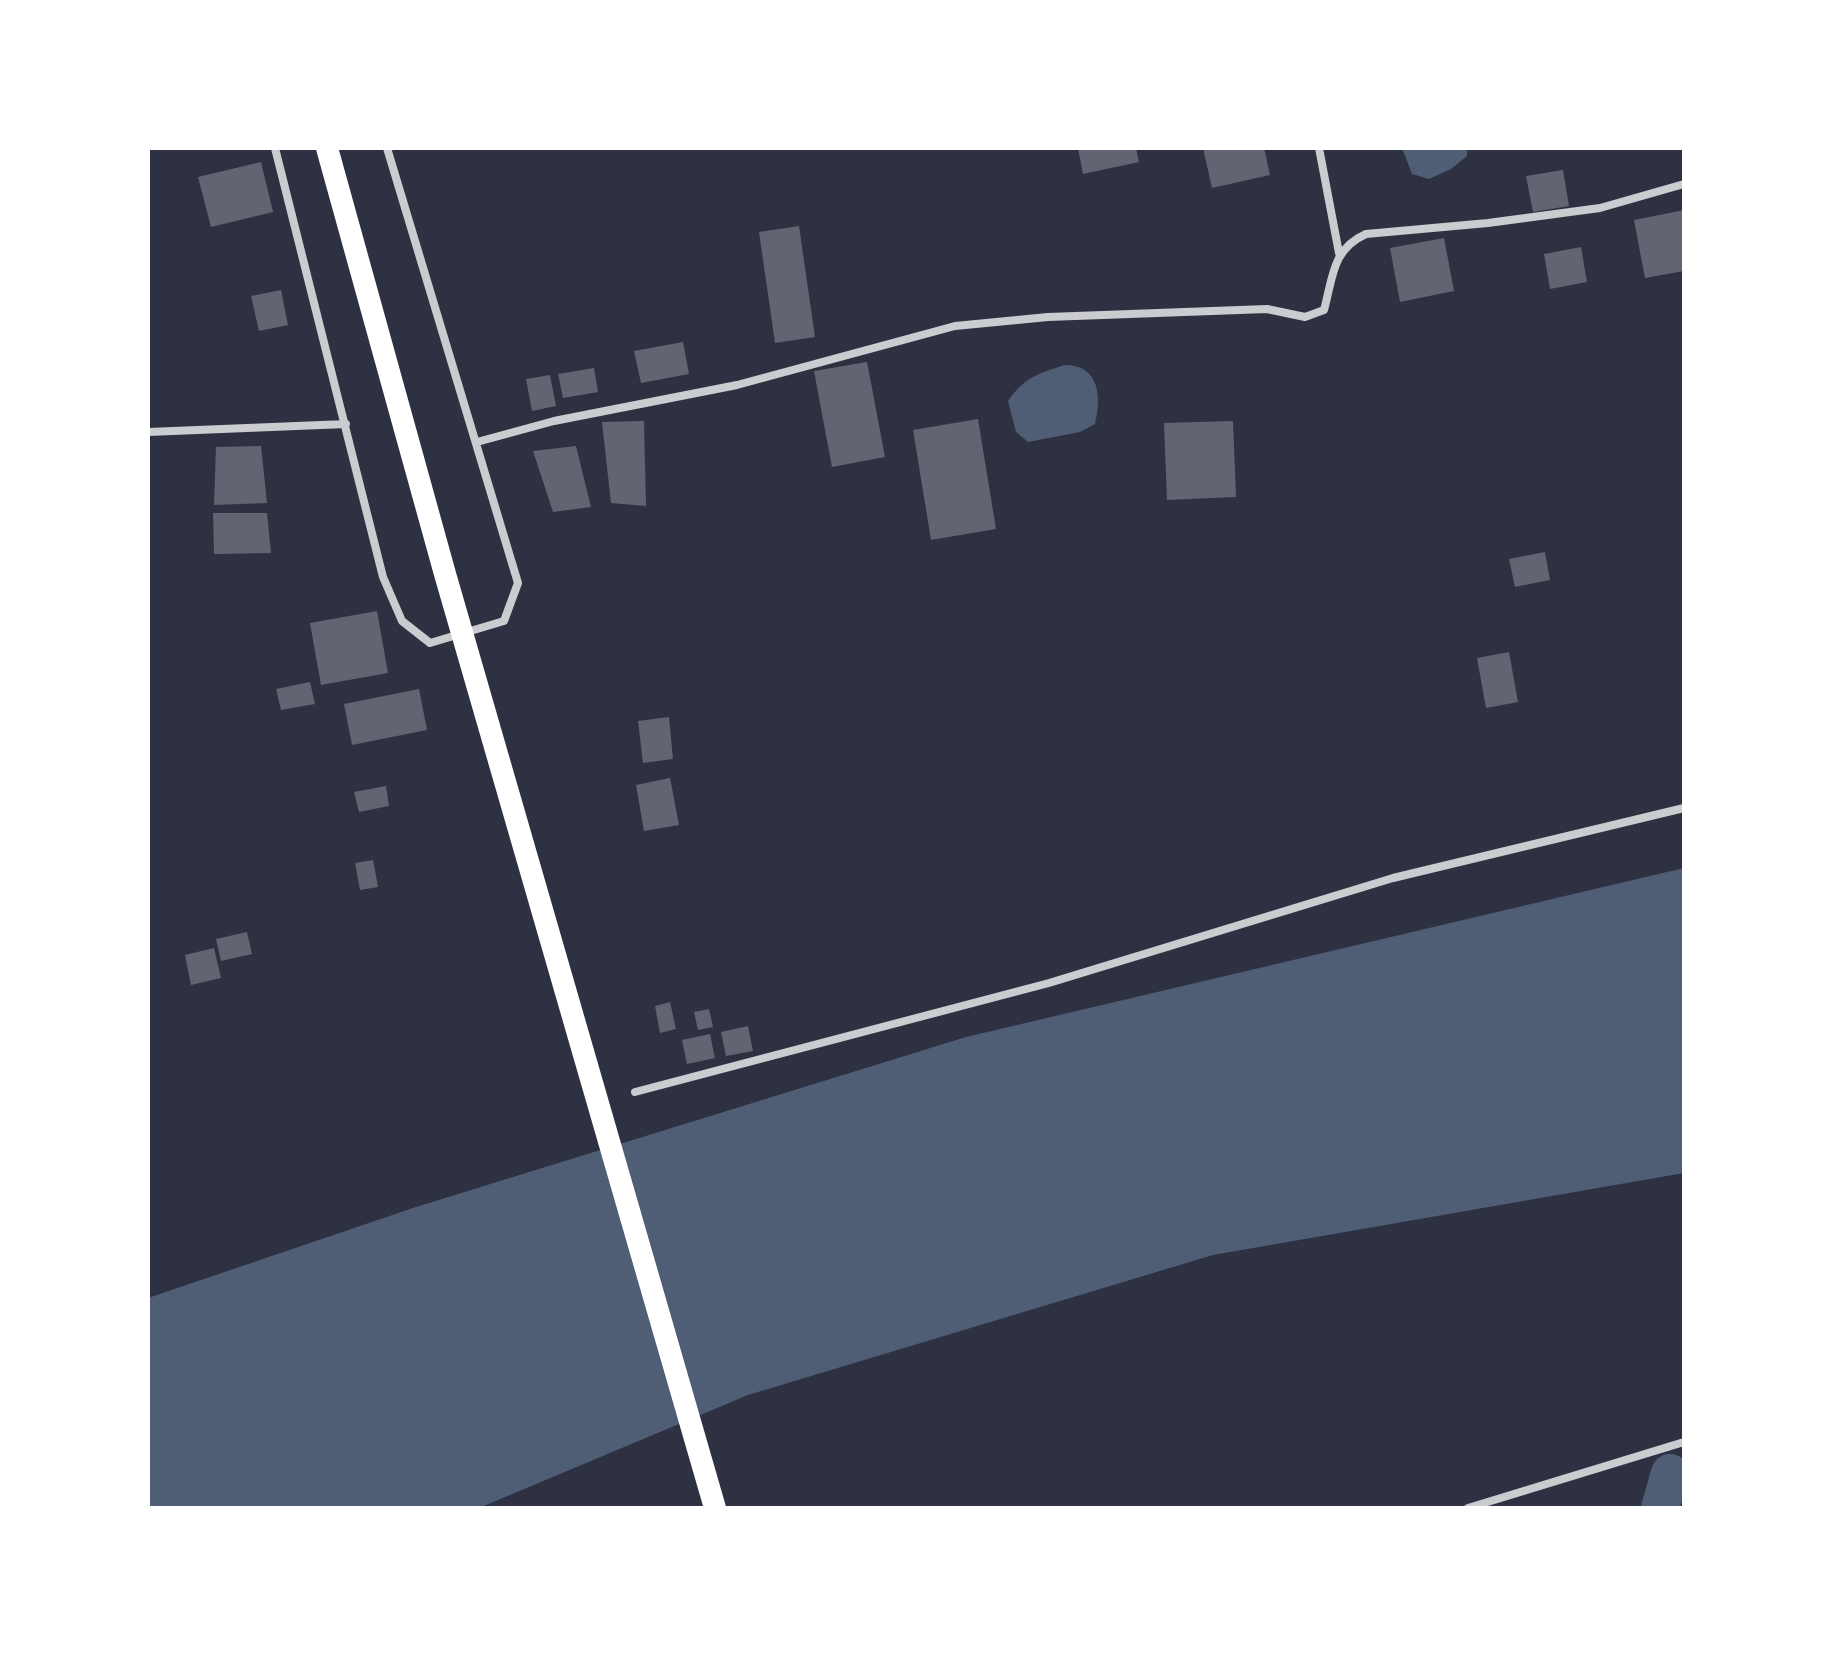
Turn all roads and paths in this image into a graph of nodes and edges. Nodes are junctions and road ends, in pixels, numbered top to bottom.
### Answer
1 (275, 148) edge
2 (327, 148) edge
3 (387, 148) edge
4 (1319, 148) edge
5 (1684, 184) edge
6 (1339, 253) junction
7 (346, 424) junction
8 (148, 432) edge
9 (477, 442) junction
10 (1684, 808) edge
11 (635, 1092) dead end
12 (1684, 1442) edge
13 (715, 1508) edge
14 (1468, 1508) edge

1 - 7 street
2 - 13 highway
3 - 9 street
4 - 6 street
5 - 6 street
6 - 9 street
7 - 8 street
7 - 9 street
10 - 11 street
12 - 14 street

